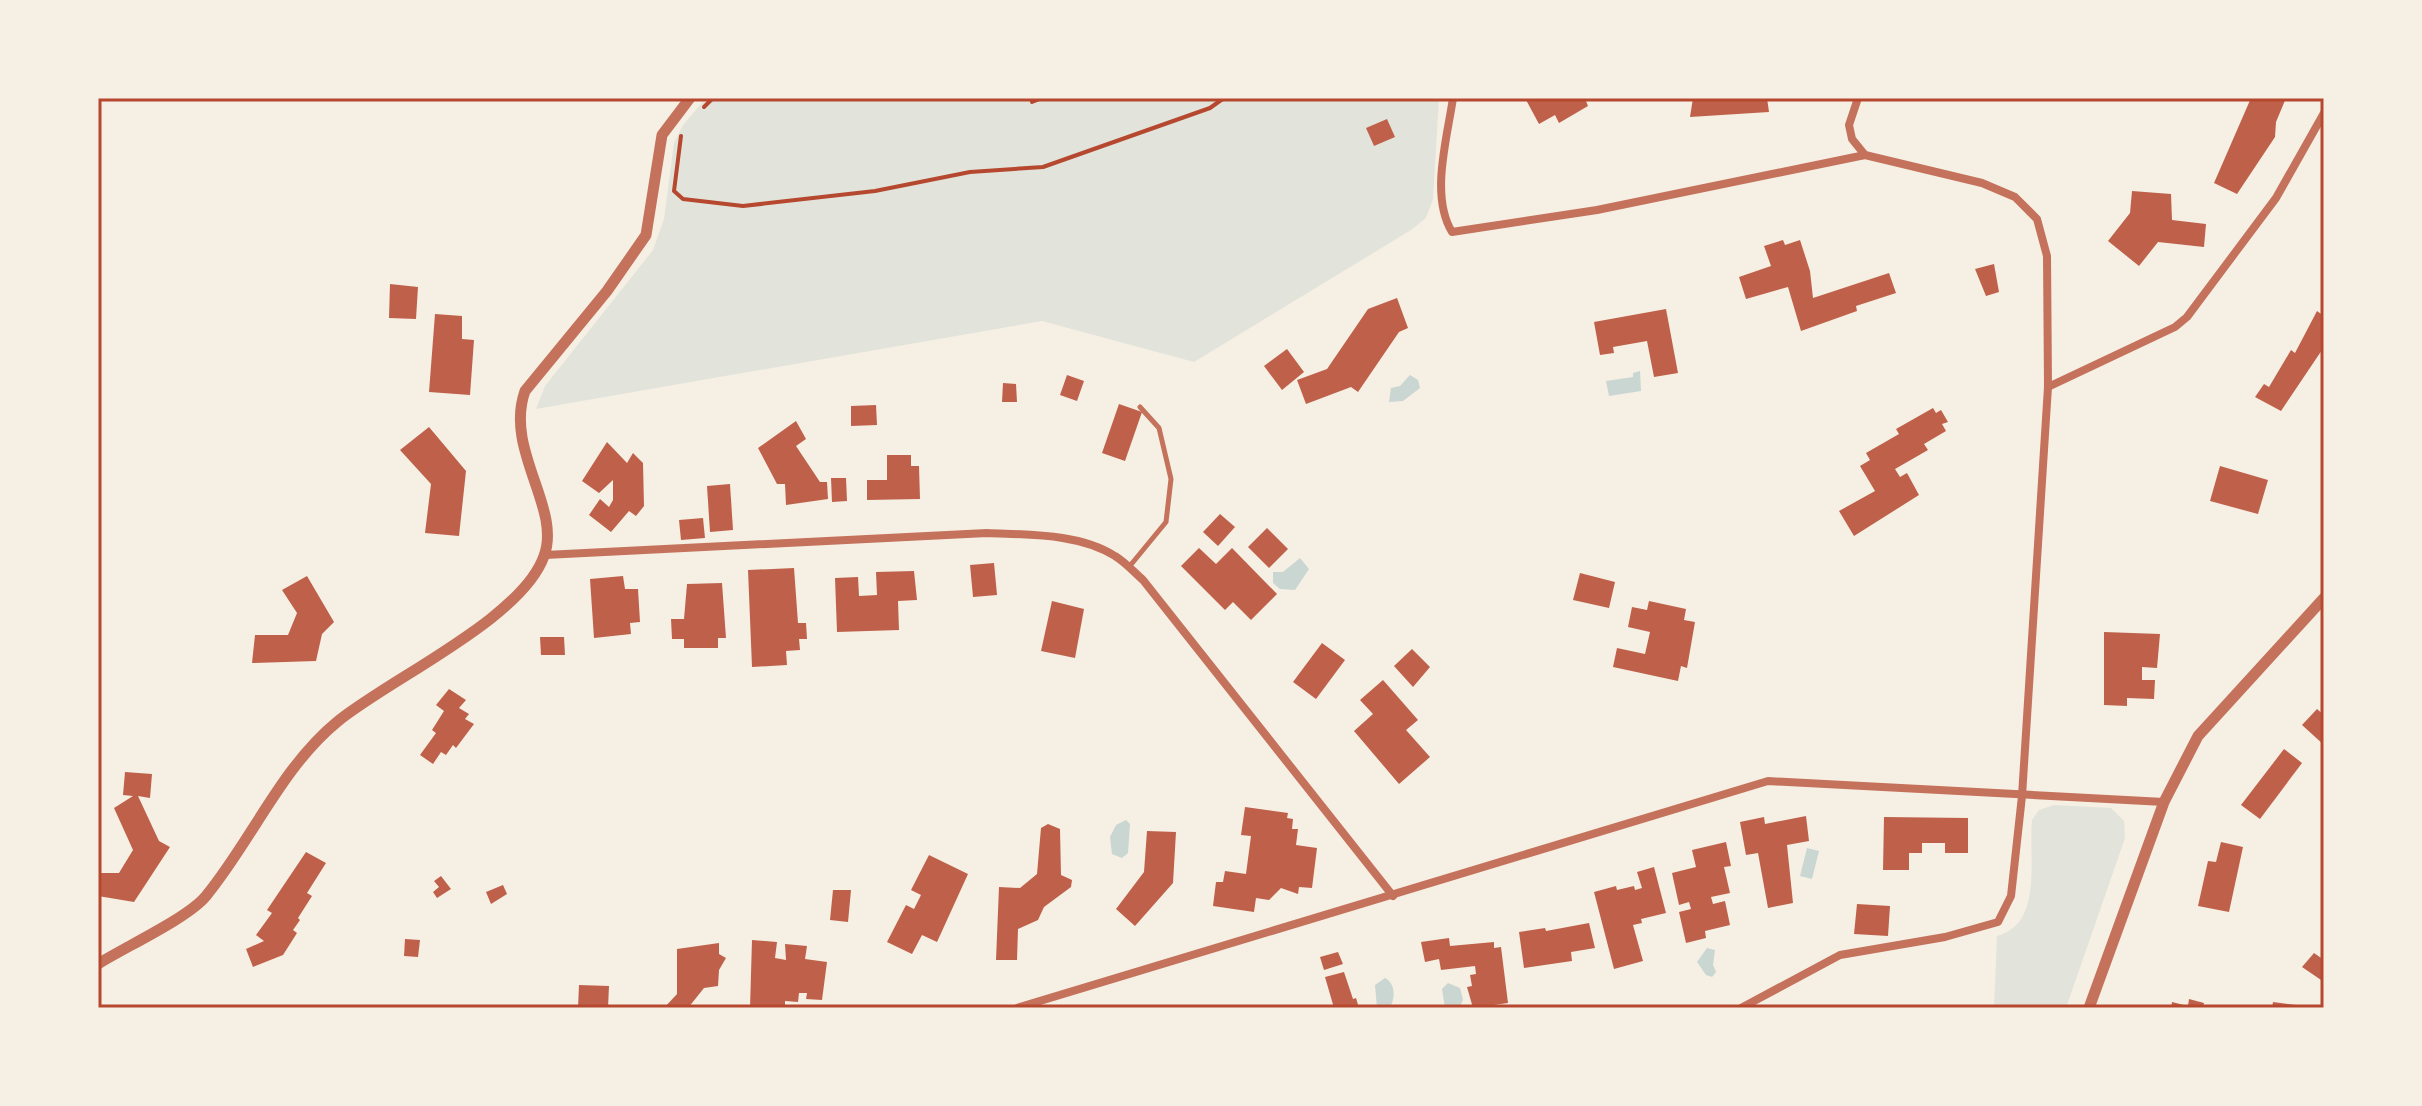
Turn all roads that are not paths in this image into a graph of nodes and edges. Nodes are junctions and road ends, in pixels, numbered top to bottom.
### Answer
1 (690, 98) edge
2 (1453, 98) edge
3 (1858, 98) edge
4 (2324, 113) edge
5 (1865, 155) junction
6 (2048, 387) junction
7 (1140, 407) dead end
8 (545, 555) junction
9 (1129, 568) junction
10 (2324, 598) edge
11 (2022, 796) junction
12 (2164, 802) junction
13 (1393, 896) junction
14 (98, 964) edge
15 (1017, 1008) edge
16 (1741, 1008) edge
17 (2089, 1008) edge

1 - 8 street
2 - 5 street
3 - 5 street
4 - 6 street
5 - 6 street
6 - 11 street
7 - 9 lane
8 - 9 street
8 - 14 street
9 - 13 street
10 - 12 street
11 - 12 street
11 - 13 street
11 - 16 street
12 - 17 street
13 - 15 street

